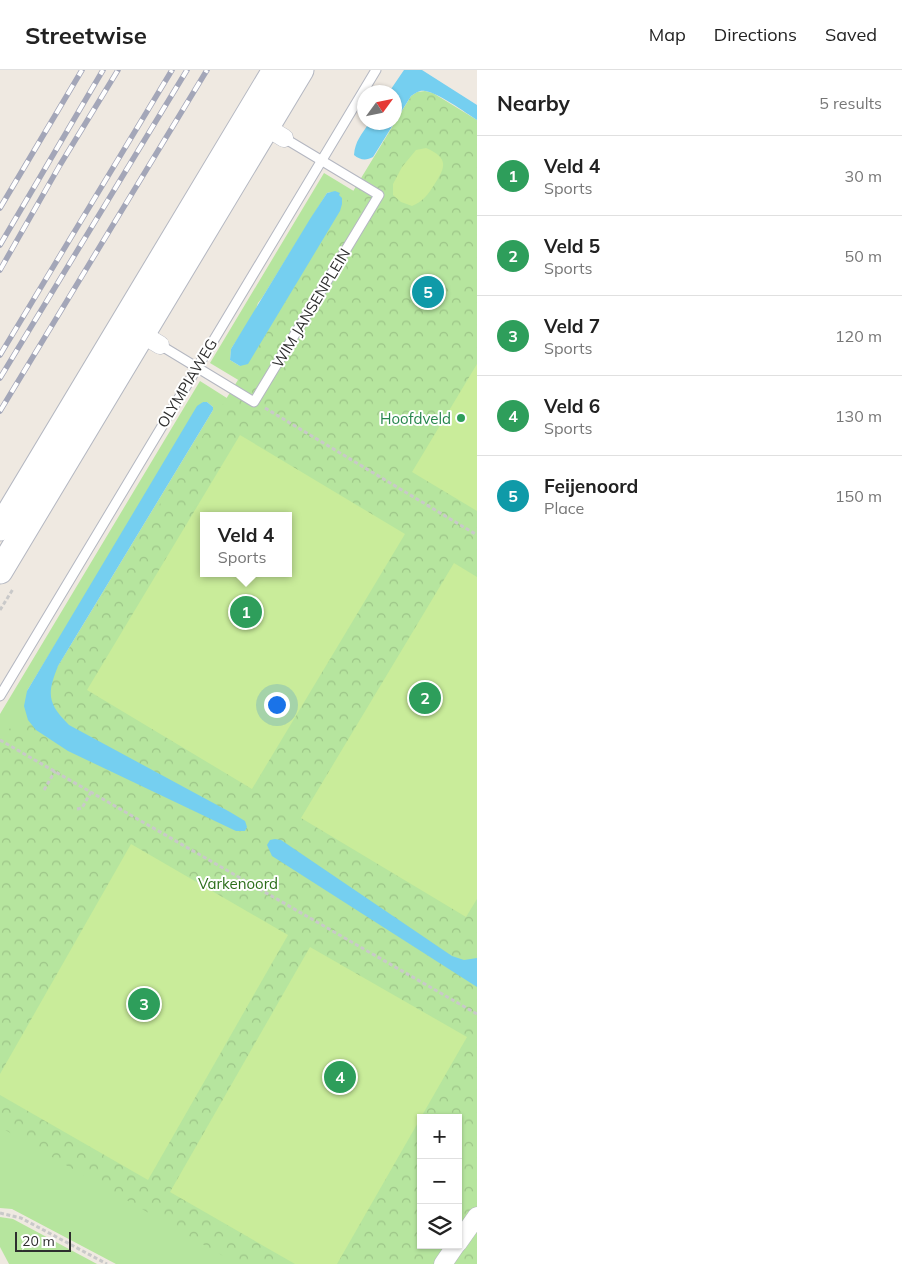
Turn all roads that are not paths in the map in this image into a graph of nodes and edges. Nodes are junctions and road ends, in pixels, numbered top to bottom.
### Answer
1 (275, 70) edge
2 (301, 70) edge
3 (376, 70) edge
4 (266, 127) junction
5 (321, 160) junction
6 (142, 334) junction
7 (197, 367) junction
8 (0, 528) edge
9 (0, 571) edge
10 (0, 696) edge
11 (477, 1216) edge
12 (462, 1237) edge
13 (454, 1249) edge
14 (443, 1264) edge

1 - 4 main road
2 - 4 main road
3 - 5 lane, OLYMPIAWEG
4 - 5 lane, WIM JANSENPLEIN
4 - 6 main road
5 - 7 lane, OLYMPIAWEG
5 - 7 lane, WIM JANSENPLEIN
6 - 7 lane
6 - 8 main road
6 - 9 main road
7 - 10 lane, OLYMPIAWEG
11 - 12 street
13 - 14 street

